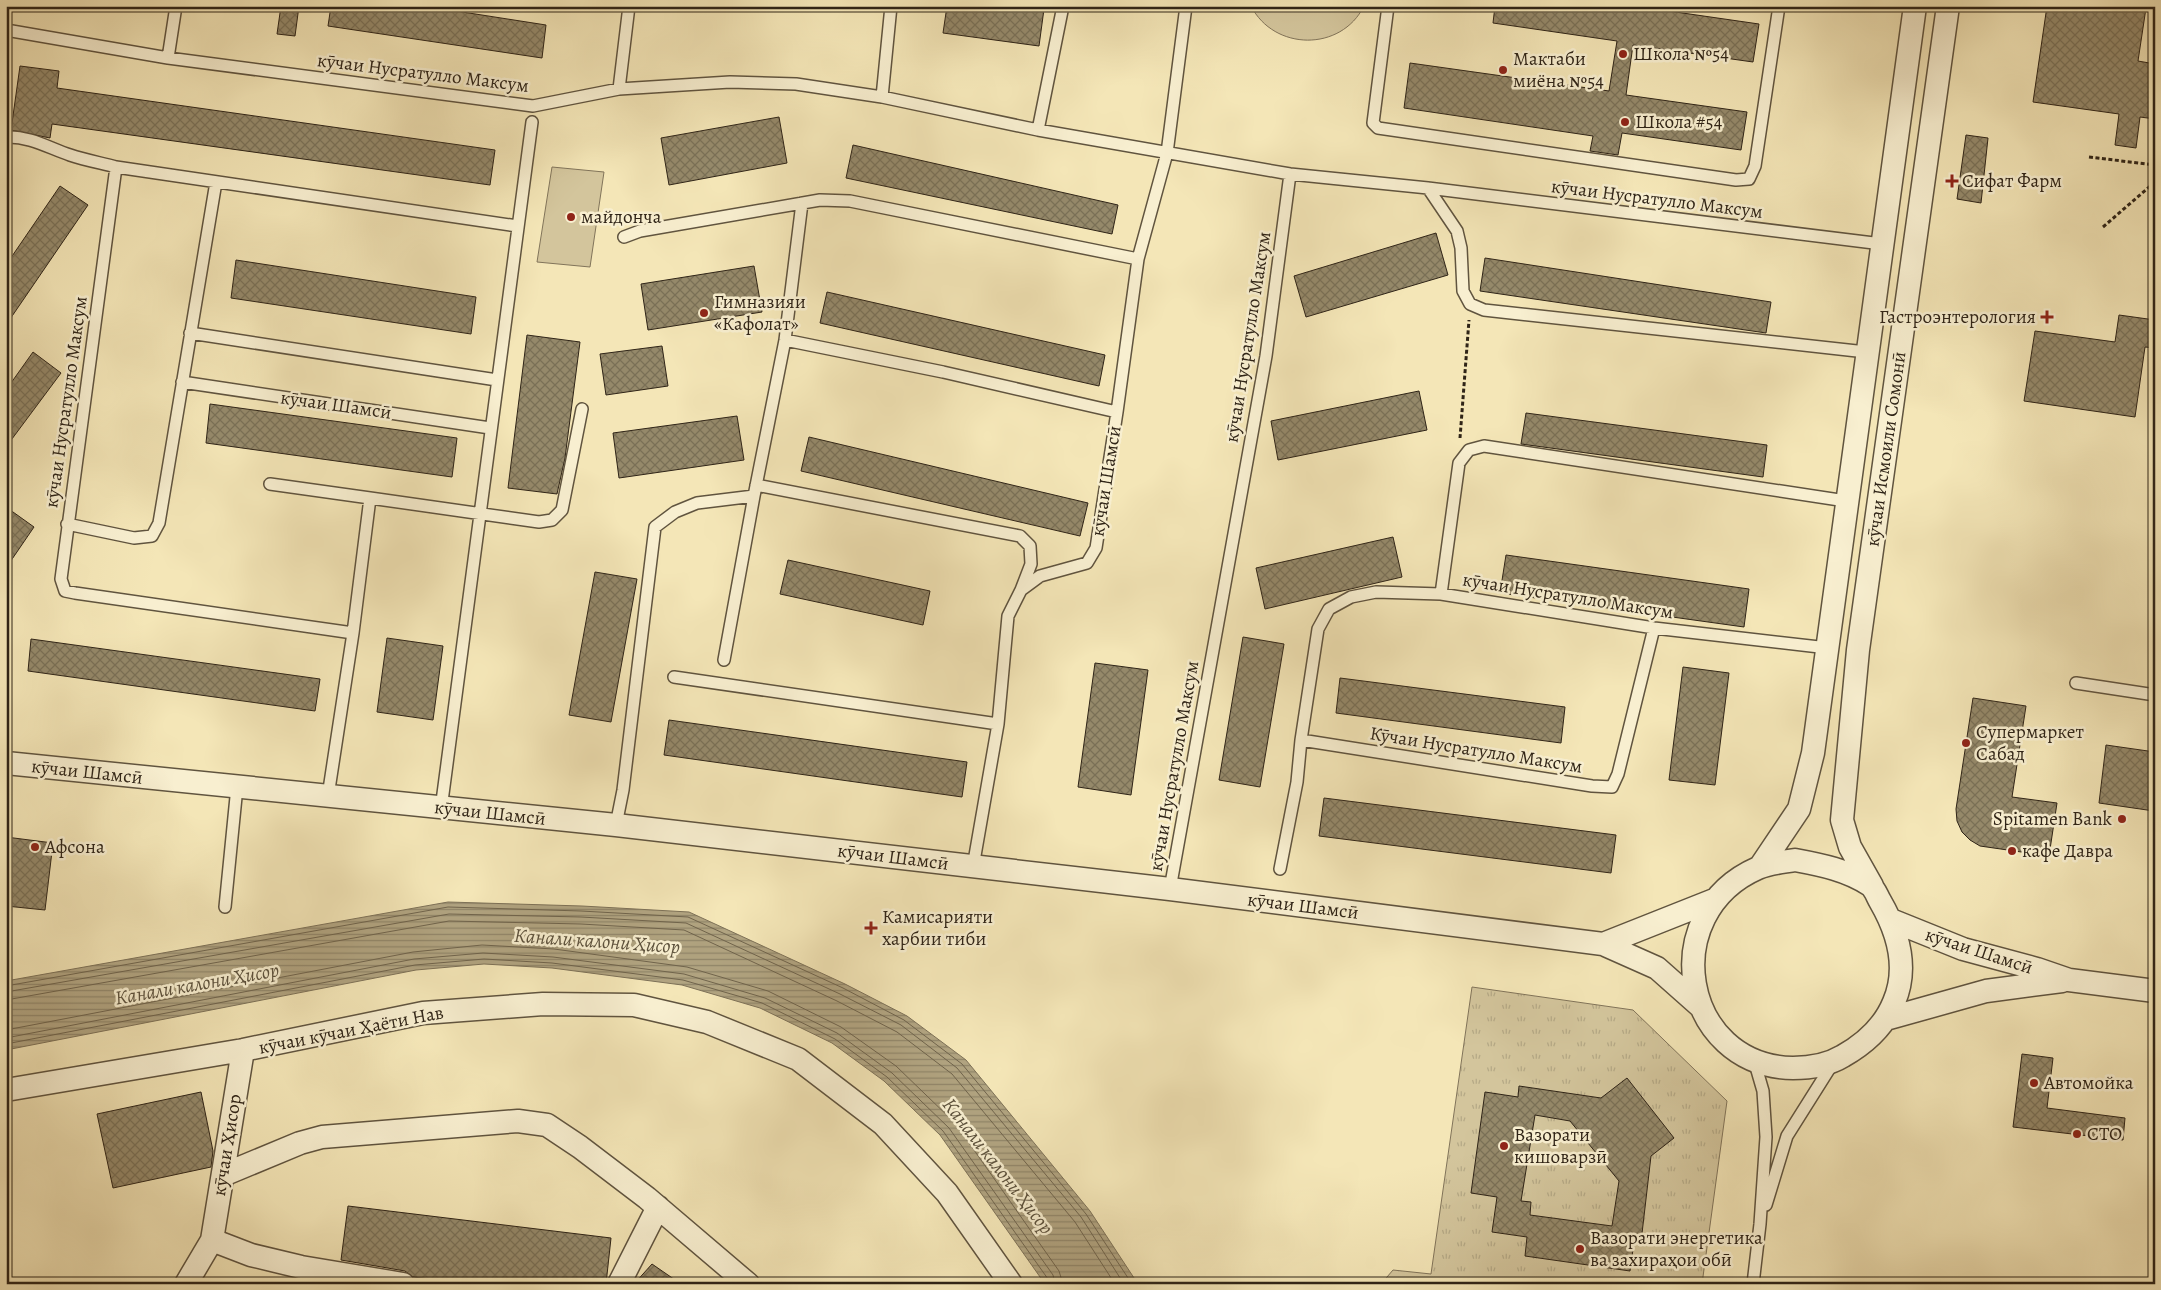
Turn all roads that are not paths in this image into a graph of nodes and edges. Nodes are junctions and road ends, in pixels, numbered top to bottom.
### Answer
1 (176, 6) edge
2 (629, 6) edge
3 (891, 6) edge
4 (1063, 6) edge
5 (1186, 6) edge
6 (1388, 6) edge
7 (1779, 6) edge
8 (1915, 6) edge
9 (1948, 6) edge
10 (6, 30) edge
11 (168, 58) junction
12 (619, 89) junction
13 (882, 98) junction
14 (532, 122) dead end
15 (1038, 130) junction
16 (6, 137) edge
17 (1167, 153) junction
18 (116, 167) junction
19 (1290, 174) junction
20 (216, 182) junction
21 (1428, 188) junction
22 (802, 203) junction
23 (517, 226) junction
24 (624, 237) dead end
25 (1882, 244) junction
26 (1138, 259) junction
27 (190, 334) junction
28 (785, 340) junction
29 (1866, 352) junction
30 (497, 380) junction
31 (182, 382) junction
32 (582, 409) dead end
33 (1117, 412) junction
34 (490, 428) junction
35 (270, 484) dead end
36 (755, 490) junction
37 (370, 498) junction
38 (1846, 500) junction
39 (479, 514) junction
40 (67, 524) junction
41 (1021, 590) junction
42 (1441, 594) junction
43 (1654, 628) junction
44 (352, 633) junction
45 (1828, 648) junction
46 (724, 660) dead end
47 (674, 677) dead end
48 (2076, 683) dead end
49 (2155, 695) edge
50 (998, 724) junction
51 (1301, 740) junction
52 (6, 764) edge
53 (237, 787) junction
54 (328, 796) junction
55 (441, 809) junction
56 (616, 825) junction
57 (974, 866) junction
58 (1760, 867) junction
59 (1280, 868) dead end
60 (1872, 886) junction
61 (1170, 889) junction
62 (1714, 900) junction
63 (224, 907) dead end
64 (1891, 920) junction
65 (1603, 944) junction
66 (2069, 980) junction
67 (2155, 991) edge
68 (1701, 1006) junction
69 (1886, 1019) junction
70 (243, 1050) junction
71 (1754, 1060) junction
72 (1834, 1062) junction
73 (6, 1090) edge
74 (222, 1175) junction
75 (658, 1207) junction
76 (1760, 1224) junction
77 (212, 1240) junction
78 (186, 1284) edge
79 (403, 1284) edge
80 (620, 1284) edge
81 (748, 1284) edge
82 (1011, 1284) edge
83 (1753, 1284) edge

1 - 11 lane
2 - 12 lane
3 - 13 lane
4 - 15 lane
5 - 17 lane
6 - 7 lane
8 - 25 street, кӯчаи Исмоили Сомонӣ
9 - 60 street, кӯчаи Исмоили Сомонӣ
10 - 11 lane, кӯчаи Нусратулло Максум
11 - 12 lane, кӯчаи Нусратулло Максум
12 - 13 lane, кӯчаи Нусратулло Максум
13 - 15 lane, кӯчаи Нусратулло Максум
14 - 23 lane, кӯчаи Нусратулло Максум
15 - 17 lane, кӯчаи Нусратулло Максум
16 - 18 lane
17 - 19 lane, кӯчаи Нусратулло Максум
17 - 26 lane
18 - 20 lane
18 - 40 lane, кӯчаи Нусратулло Максум
19 - 21 lane, кӯчаи Нусратулло Максум
19 - 61 lane, кӯчаи Нусратулло Максум
20 - 23 lane
20 - 27 lane
21 - 25 lane, кӯчаи Нусратулло Максум
21 - 29 lane
22 - 24 lane
22 - 26 lane
22 - 28 lane
23 - 30 lane, кӯчаи Нусратулло Максум
25 - 29 street, кӯчаи Исмоили Сомонӣ
26 - 33 lane
27 - 30 lane
27 - 31 lane
28 - 33 lane, кӯчаи Шамсӣ
28 - 36 lane
29 - 38 street, кӯчаи Исмоили Сомонӣ
30 - 34 lane, кӯчаи Нусратулло Максум
31 - 34 lane, кӯчаи Шамсӣ
31 - 40 lane
32 - 39 lane
33 - 41 lane, кӯчаи Шамсӣ
34 - 39 lane, кӯчаи Нусратулло Максум
35 - 37 lane
36 - 41 lane
36 - 46 lane
36 - 56 lane
37 - 39 lane
37 - 44 lane
38 - 42 lane, кӯчаи Нусратулло Максум
38 - 45 street, кӯчаи Исмоили Сомонӣ
39 - 55 lane, кӯчаи Нусратулло Максум
40 - 44 lane, кӯчаи Нусратулло Максум
41 - 50 lane, кӯчаи Шамсӣ
42 - 43 lane, кӯчаи Нусратулло Максум
42 - 51 lane
43 - 45 lane, кӯчаи Нусратулло Максум
43 - 51 lane, Кӯчаи Нусратулло Максум
44 - 54 lane
45 - 58 street, кӯчаи Исмоили Сомонӣ
47 - 50 lane
48 - 49 lane
50 - 57 lane, кӯчаи Шамсӣ
51 - 59 lane
52 - 53 street, кӯчаи Шамсӣ
53 - 54 street, кӯчаи Шамсӣ
53 - 63 lane
54 - 55 street, кӯчаи Шамсӣ
55 - 56 street, кӯчаи Шамсӣ
56 - 57 street, кӯчаи Шамсӣ
57 - 61 street, кӯчаи Шамсӣ
58 - 60 street, кӯчаи Шамсӣ
58 - 62 street, кӯчаи Шамсӣ
60 - 64 street, кӯчаи Шамсӣ
61 - 65 street, кӯчаи Шамсӣ
62 - 65 street, кӯчаи Шамсӣ
62 - 68 street, кӯчаи Шамсӣ
64 - 66 street, кӯчаи Шамсӣ
64 - 69 street, кӯчаи Шамсӣ
65 - 68 street, кӯчаи Шамсӣ
66 - 67 street, кӯчаи Шамсӣ
66 - 69 street, кӯчаи Шамсӣ
68 - 71 street, кӯчаи Шамсӣ
69 - 72 street, кӯчаи Шамсӣ
70 - 73 street, кӯчаи кӯчаи Ҳаёти Нав
70 - 74 street, кӯчаи Ҳисор
70 - 82 street, кӯчаи кӯчаи Ҳаёти Нав
71 - 72 street, кӯчаи Шамсӣ
71 - 76 lane
72 - 76 lane
74 - 75 street
74 - 77 street, кӯчаи Ҳисор
75 - 80 street
75 - 81 street
76 - 83 lane
77 - 78 street, кӯчаи Ҳисор
77 - 79 street

